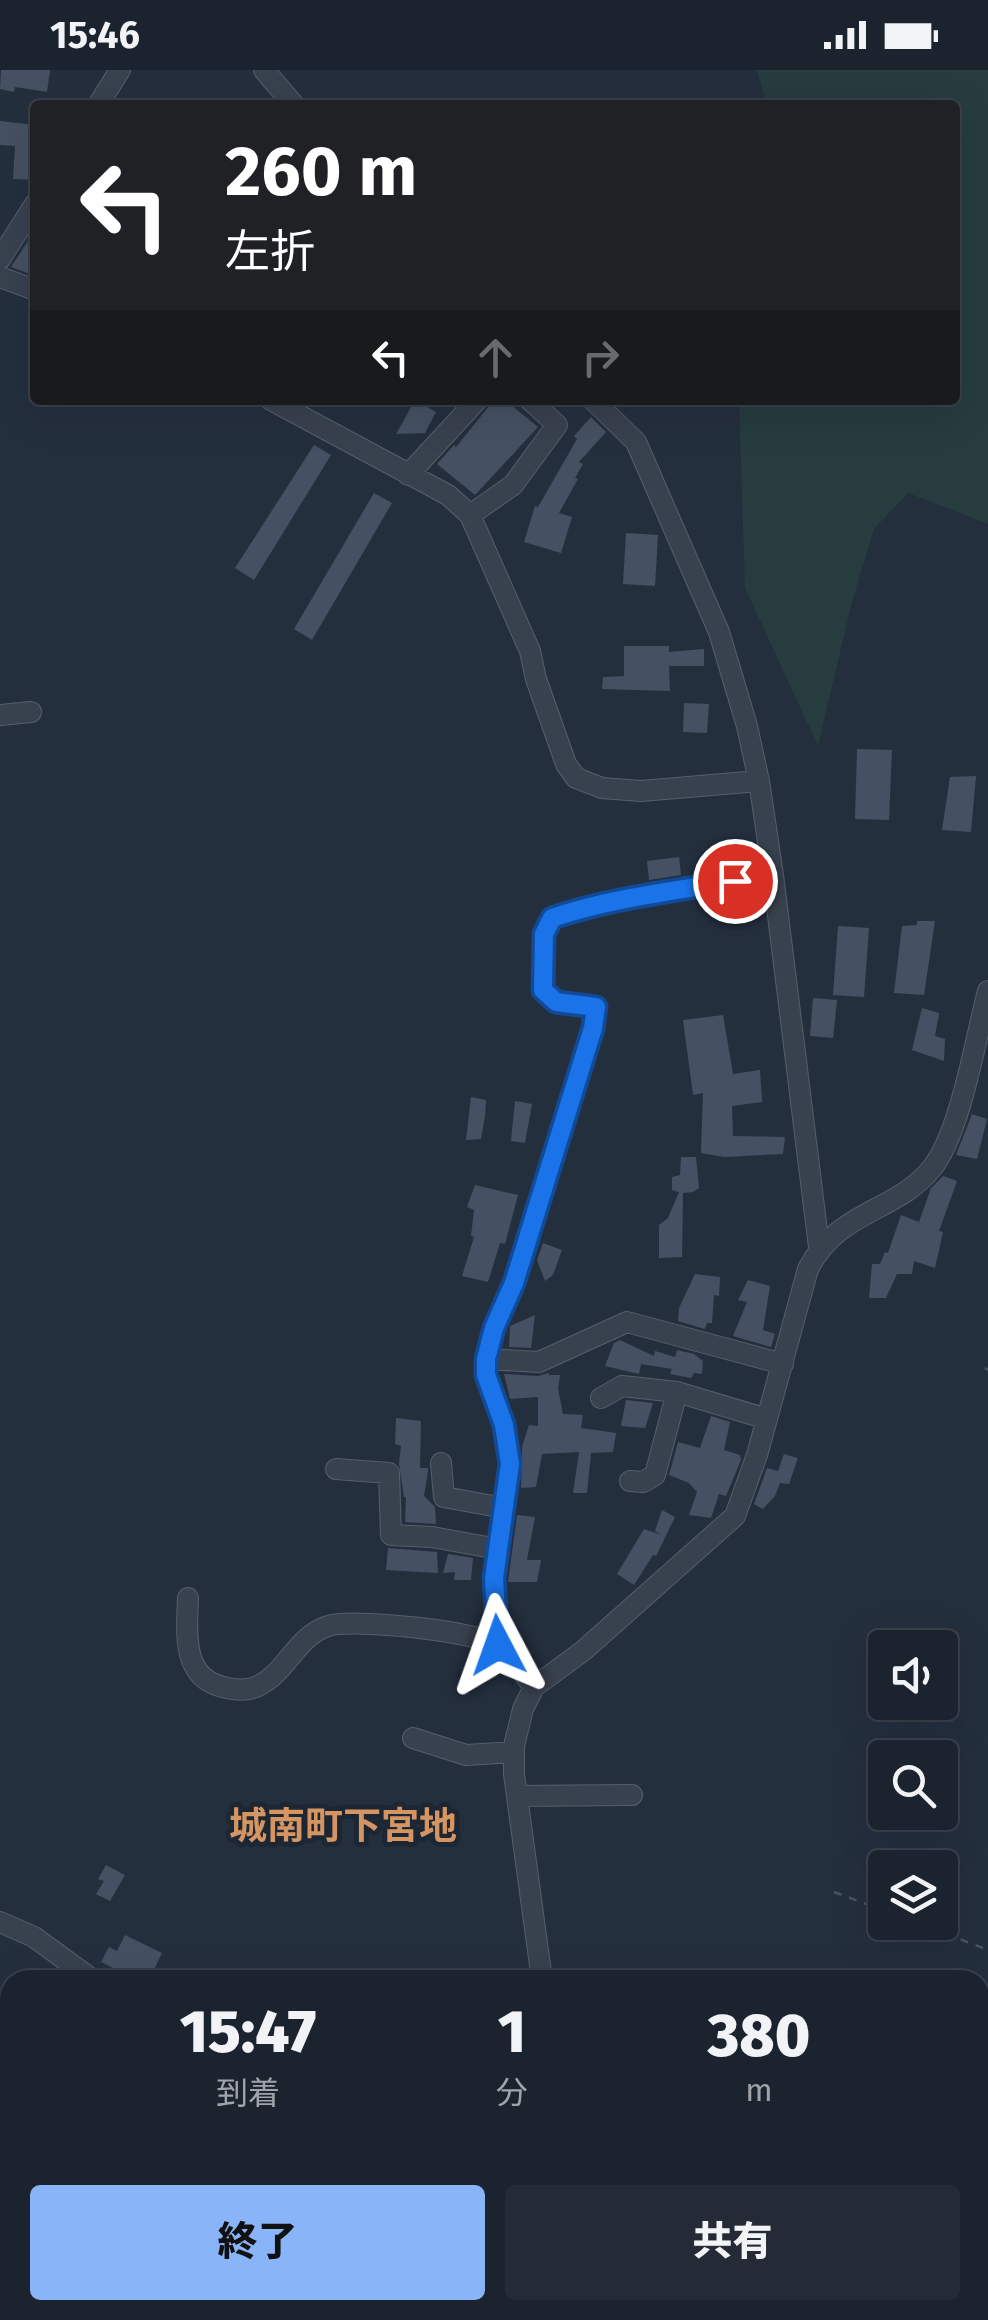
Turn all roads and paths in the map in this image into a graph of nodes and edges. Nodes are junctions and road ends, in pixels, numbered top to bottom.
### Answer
1 (120, 70) edge
2 (264, 70) edge
3 (101, 100) edge
4 (290, 100) edge
5 (30, 209) edge
6 (8, 232) edge
7 (0, 259) edge
8 (0, 277) edge
9 (30, 288) edge
10 (280, 405) edge
11 (472, 405) edge
12 (535, 405) edge
13 (597, 405) edge
14 (408, 475) junction
15 (470, 514) junction
16 (32, 712) dead end
17 (0, 716) edge
18 (759, 780) junction
19 (773, 875) junction
20 (988, 992) edge
21 (819, 1247) junction
22 (486, 1359) junction
23 (783, 1364) junction
24 (677, 1392) junction
25 (601, 1398) dead end
26 (767, 1419) junction
27 (441, 1463) dead end
28 (336, 1468) dead end
29 (630, 1482) dead end
30 (504, 1508) junction
31 (498, 1549) junction
32 (188, 1598) dead end
33 (498, 1645) junction
34 (534, 1688) junction
35 (413, 1738) dead end
36 (514, 1752) junction
37 (632, 1795) dead end
38 (517, 1796) junction
39 (834, 1892) dead end
40 (868, 1905) edge
41 (0, 1922) edge
42 (958, 1938) edge
43 (988, 1950) edge
44 (79, 1970) edge
45 (541, 1970) edge

1 - 3 street
2 - 4 street
5 - 6 street
6 - 7 street
8 - 9 street
10 - 14 street
11 - 14 street
12 - 15 street
13 - 18 street
14 - 15 street
15 - 18 street
16 - 17 street
18 - 19 street
19 - 21 street
19 - 22 street
20 - 21 street
21 - 23 street
22 - 23 street
22 - 30 street
23 - 26 street
24 - 25 street
24 - 26 street
24 - 29 street
26 - 34 street
27 - 30 street
28 - 31 street
30 - 31 street
31 - 33 street
32 - 33 street
33 - 34 street
34 - 36 street
35 - 36 street
36 - 38 street
37 - 38 street
38 - 45 street
39 - 40 path
41 - 44 street
42 - 43 path

